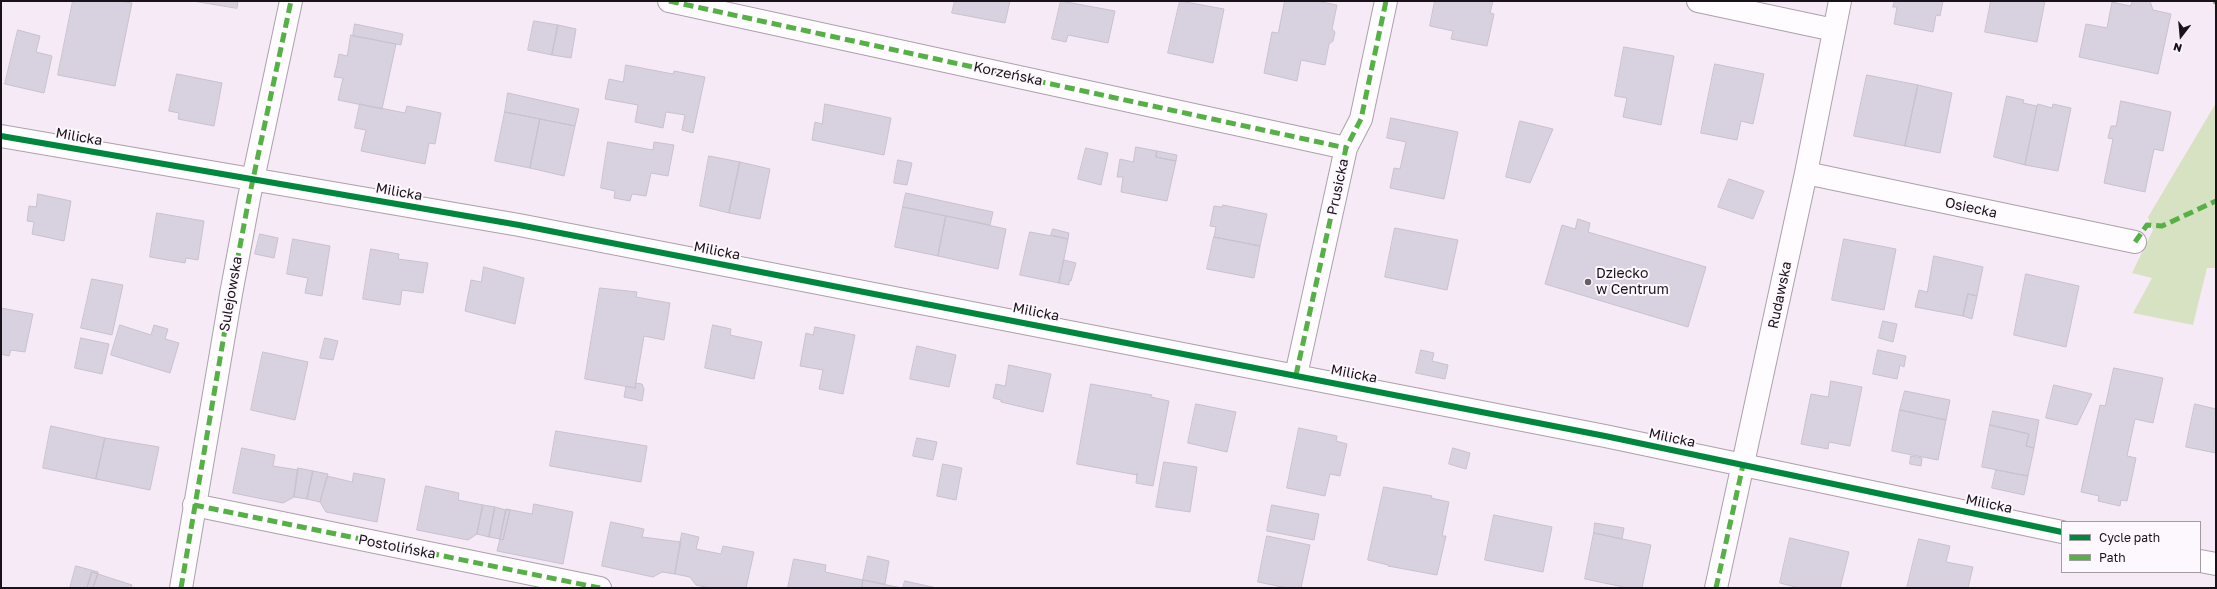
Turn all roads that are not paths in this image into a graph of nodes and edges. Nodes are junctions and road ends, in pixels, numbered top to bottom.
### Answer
1 (291, 1) edge
2 (669, 1) edge
3 (1386, 1) edge
4 (1698, 1) edge
5 (1840, 1) edge
6 (1834, 30) junction
7 (1, 136) edge
8 (1346, 148) junction
9 (1806, 173) junction
10 (253, 179) junction
11 (2135, 242) dead end
12 (1296, 375) junction
13 (1744, 466) junction
14 (194, 505) junction
15 (2061, 532) edge
16 (2201, 561) edge
17 (2216, 564) edge
18 (181, 588) edge
19 (600, 588) edge
20 (1716, 588) edge

1 - 10 street, Sulejowska
2 - 8 street, Korzeńska
3 - 8 street, Prusicka
4 - 6 street
5 - 6 street, Rudawska
6 - 9 street, Rudawska
7 - 10 street, Milicka
8 - 12 street, Prusicka
9 - 11 street, Osiecka
9 - 13 street, Rudawska
10 - 12 street, Milicka
10 - 14 street, Sulejowska
12 - 13 street, Milicka
13 - 15 street, Milicka
13 - 20 street, Rudawska
14 - 18 street, Sulejowska
14 - 19 street, Postolińska
16 - 17 street

